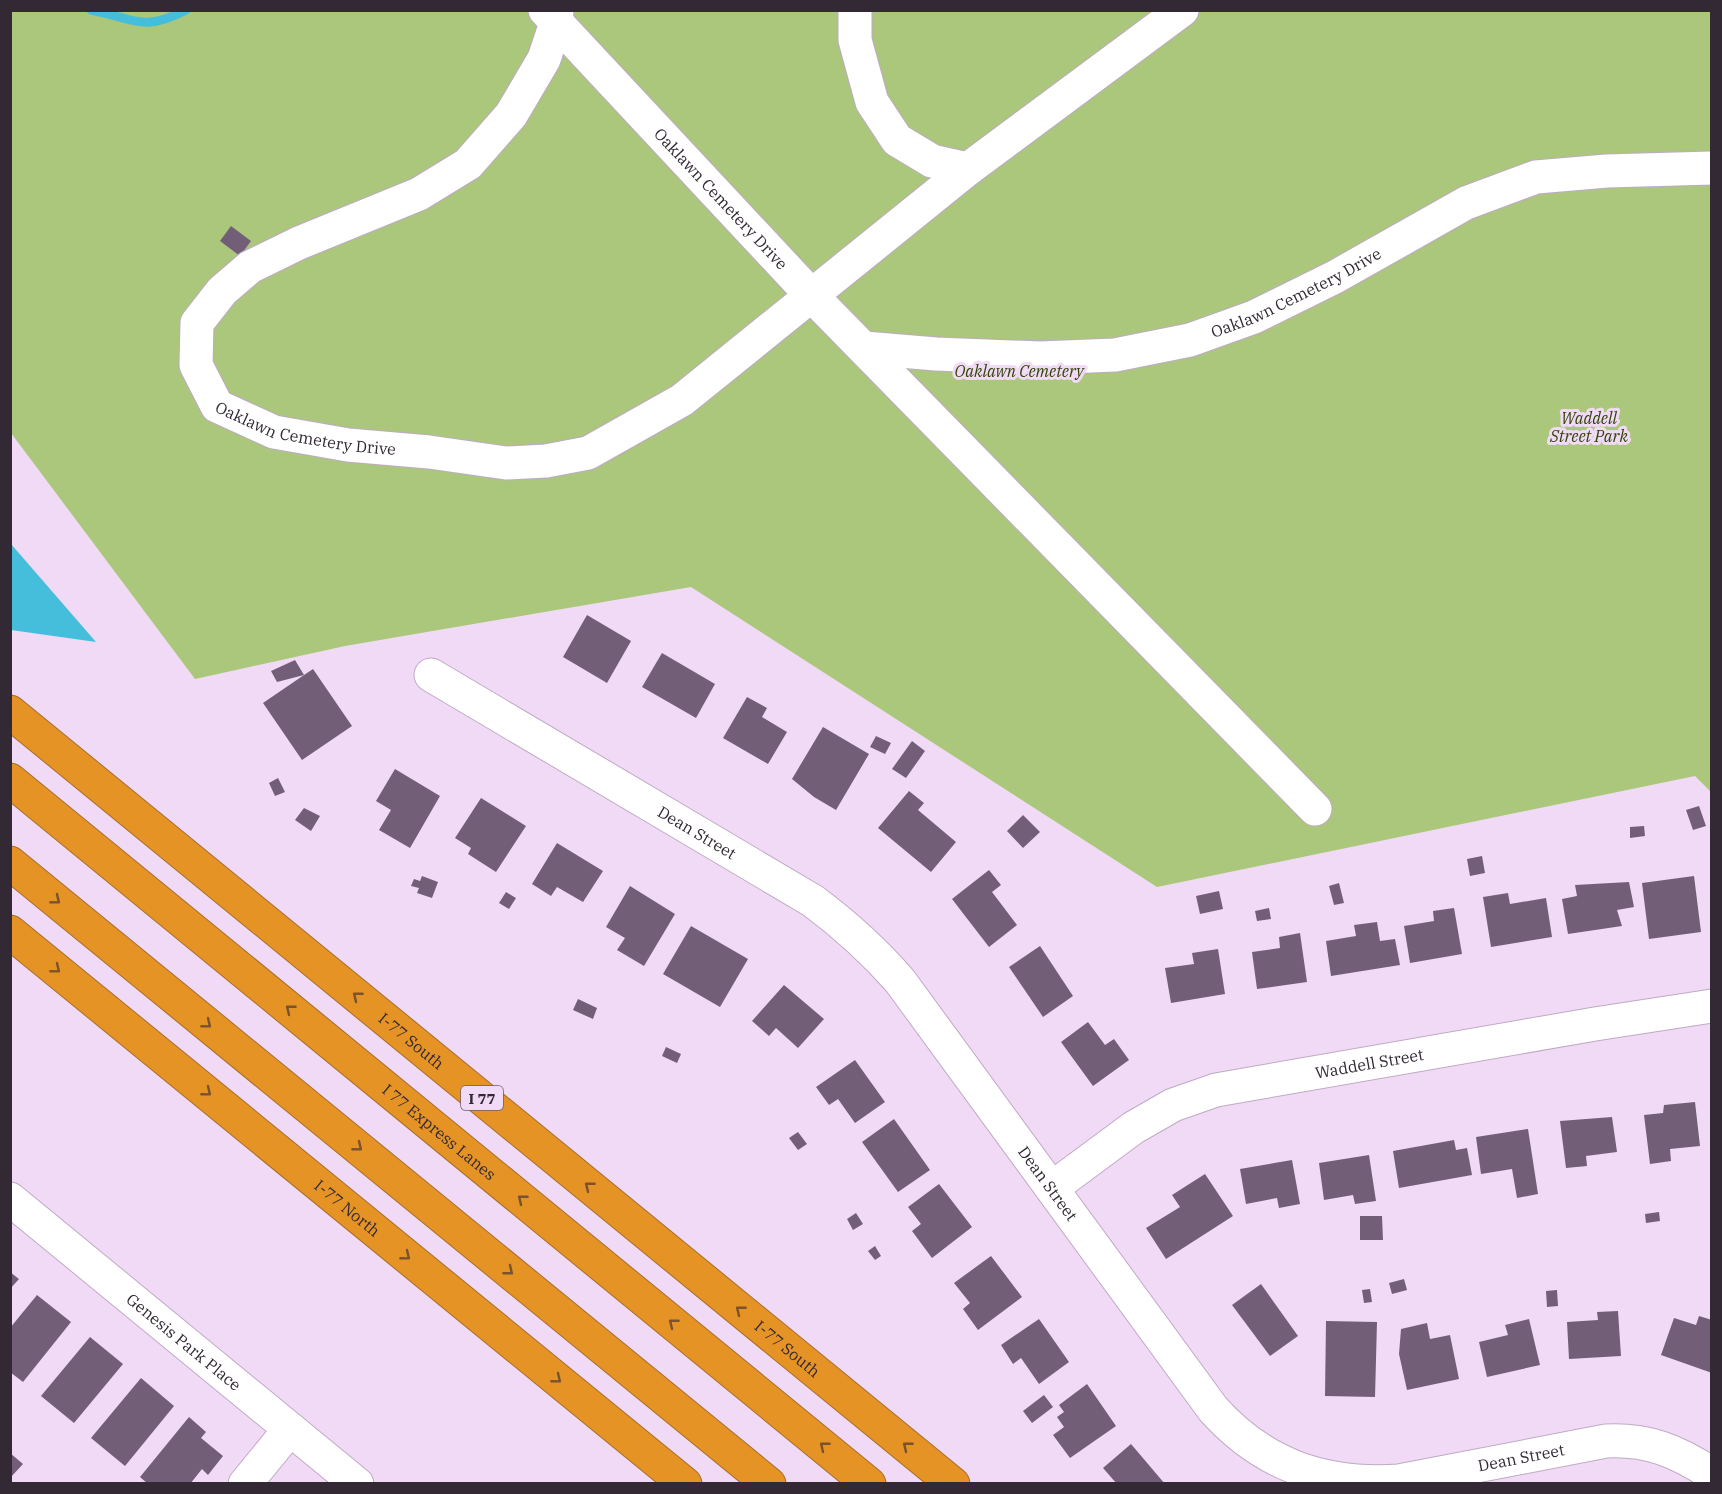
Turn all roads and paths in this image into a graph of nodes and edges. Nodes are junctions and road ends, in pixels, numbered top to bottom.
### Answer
1 (855, 10) edge
2 (1182, 10) edge
3 (553, 14) edge
4 (1712, 168) edge
5 (968, 169) junction
6 (812, 296) junction
7 (864, 348) junction
8 (431, 675) dead end
9 (10, 712) edge
10 (10, 780) edge
11 (1316, 809) dead end
12 (10, 863) edge
13 (10, 932) edge
14 (1712, 1006) edge
15 (1052, 1188) junction
16 (10, 1199) edge
17 (290, 1429) junction
18 (1712, 1474) edge
19 (245, 1484) edge
20 (357, 1484) edge
21 (685, 1484) edge
22 (769, 1484) edge
23 (869, 1484) edge
24 (953, 1484) edge

1 - 5 street
2 - 5 street, Oaklawn Cemetery Drive
3 - 6 street, Oaklawn Cemetery Drive
3 - 6 street, Oaklawn Cemetery Drive
4 - 7 street, Oaklawn Cemetery Drive
5 - 6 street, Oaklawn Cemetery Drive
6 - 7 street, Oaklawn Cemetery Drive
7 - 11 street, Oaklawn Cemetery Drive
8 - 15 street, Dean Street
24 -> 9 highway, I-77 South / I 77
23 -> 10 highway, I 77 Express Lanes
12 -> 22 highway
13 -> 21 highway, I-77 North
14 - 15 street, Waddell Street
15 - 18 street, Dean Street
16 - 17 street, Genesis Park Place
17 - 19 street
17 - 20 street, Genesis Park Place

